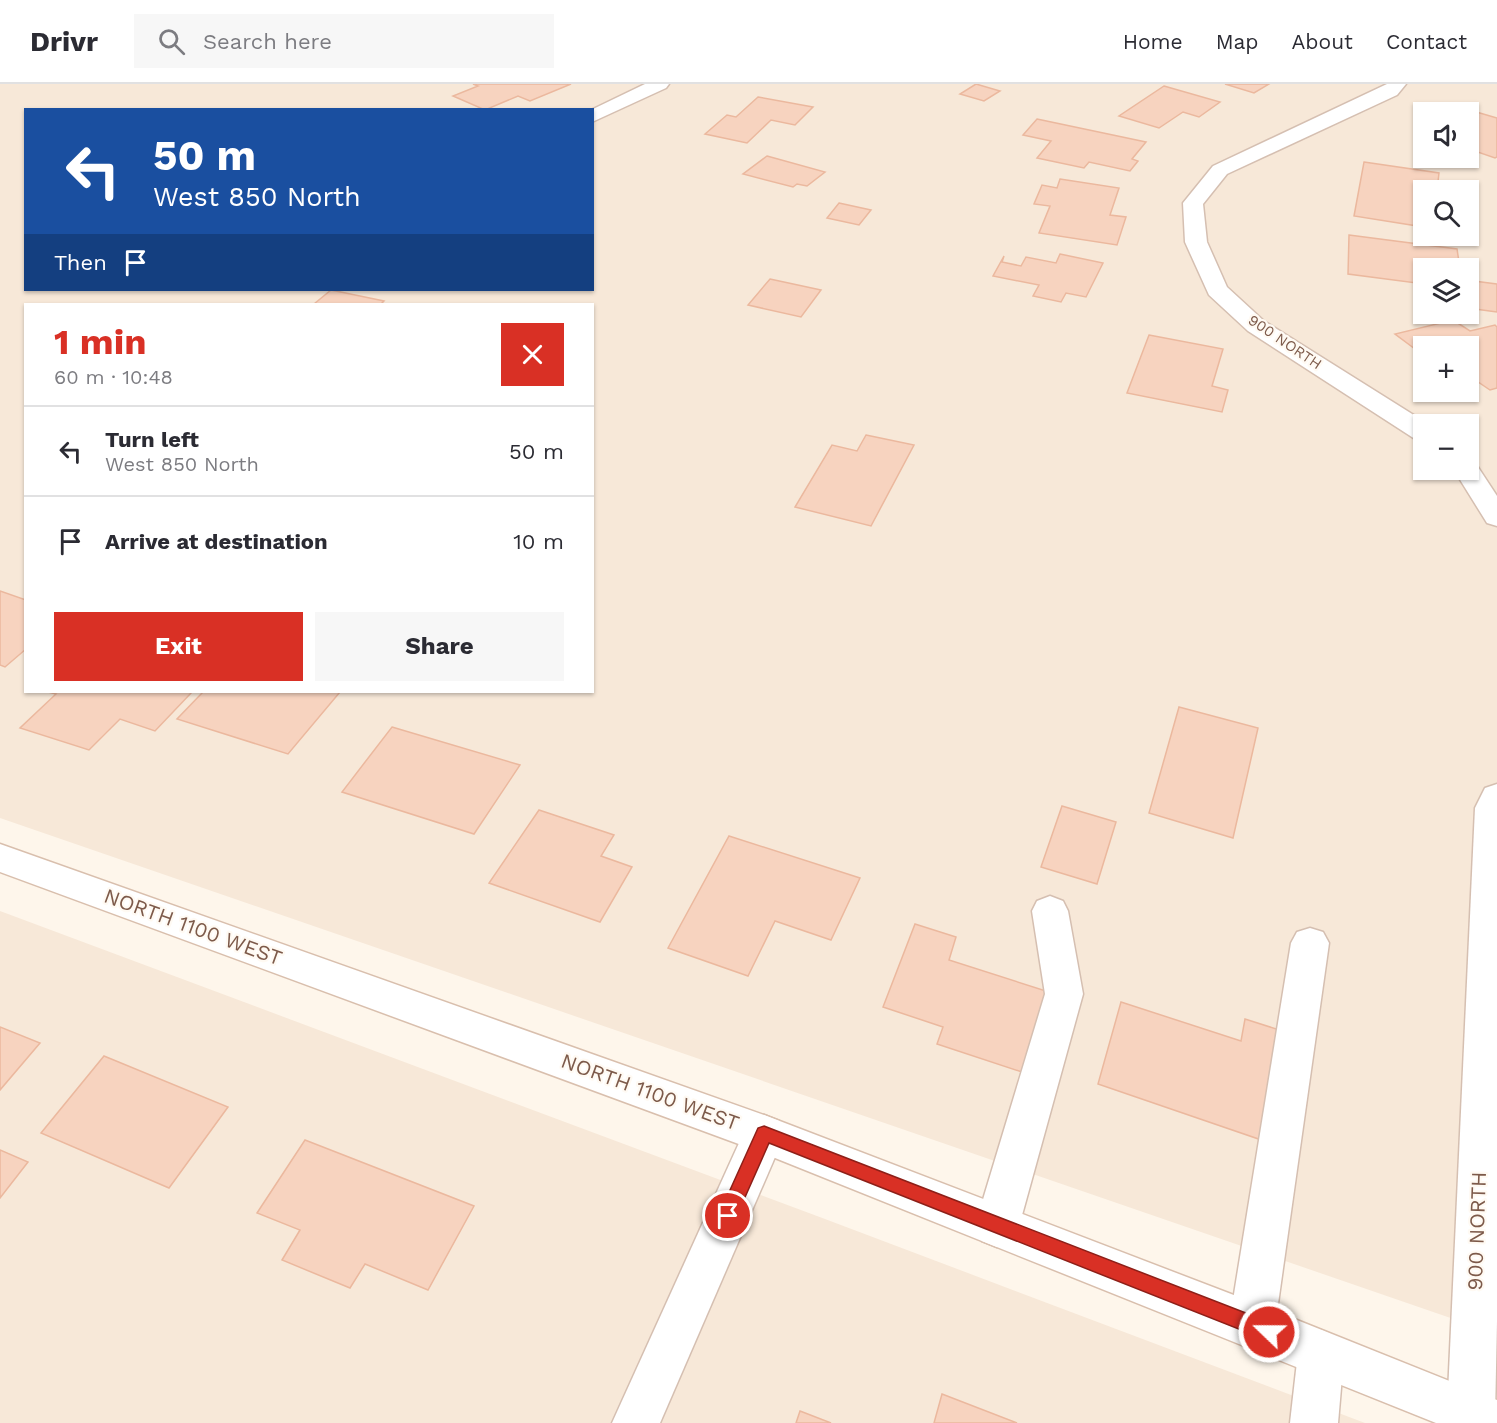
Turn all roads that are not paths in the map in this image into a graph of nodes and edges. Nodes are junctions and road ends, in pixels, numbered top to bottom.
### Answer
1 (660, 84) edge
2 (1397, 84) edge
3 (594, 115) edge
4 (1413, 426) edge
5 (1473, 480) edge
6 (1497, 517) edge
7 (1497, 797) edge
8 (0, 858) edge
9 (1050, 911) dead end
10 (1310, 943) dead end
11 (764, 1134) junction
12 (997, 1226) junction
13 (1252, 1324) junction
14 (1321, 1353) junction
15 (1482, 1419) edge
16 (636, 1423) edge
17 (1314, 1423) edge

1 - 3 street
2 - 4 street, 900 NORTH
5 - 6 street
7 - 15 street, 900 NORTH
8 - 11 street, NORTH 1100 WEST
9 - 12 street
10 - 13 street
11 - 12 street, NORTH 1100 WEST
11 - 16 street
12 - 13 street, NORTH 1100 WEST
13 - 14 street, NORTH 1100 WEST
14 - 15 street, NORTH 1100 WEST
14 - 17 street

